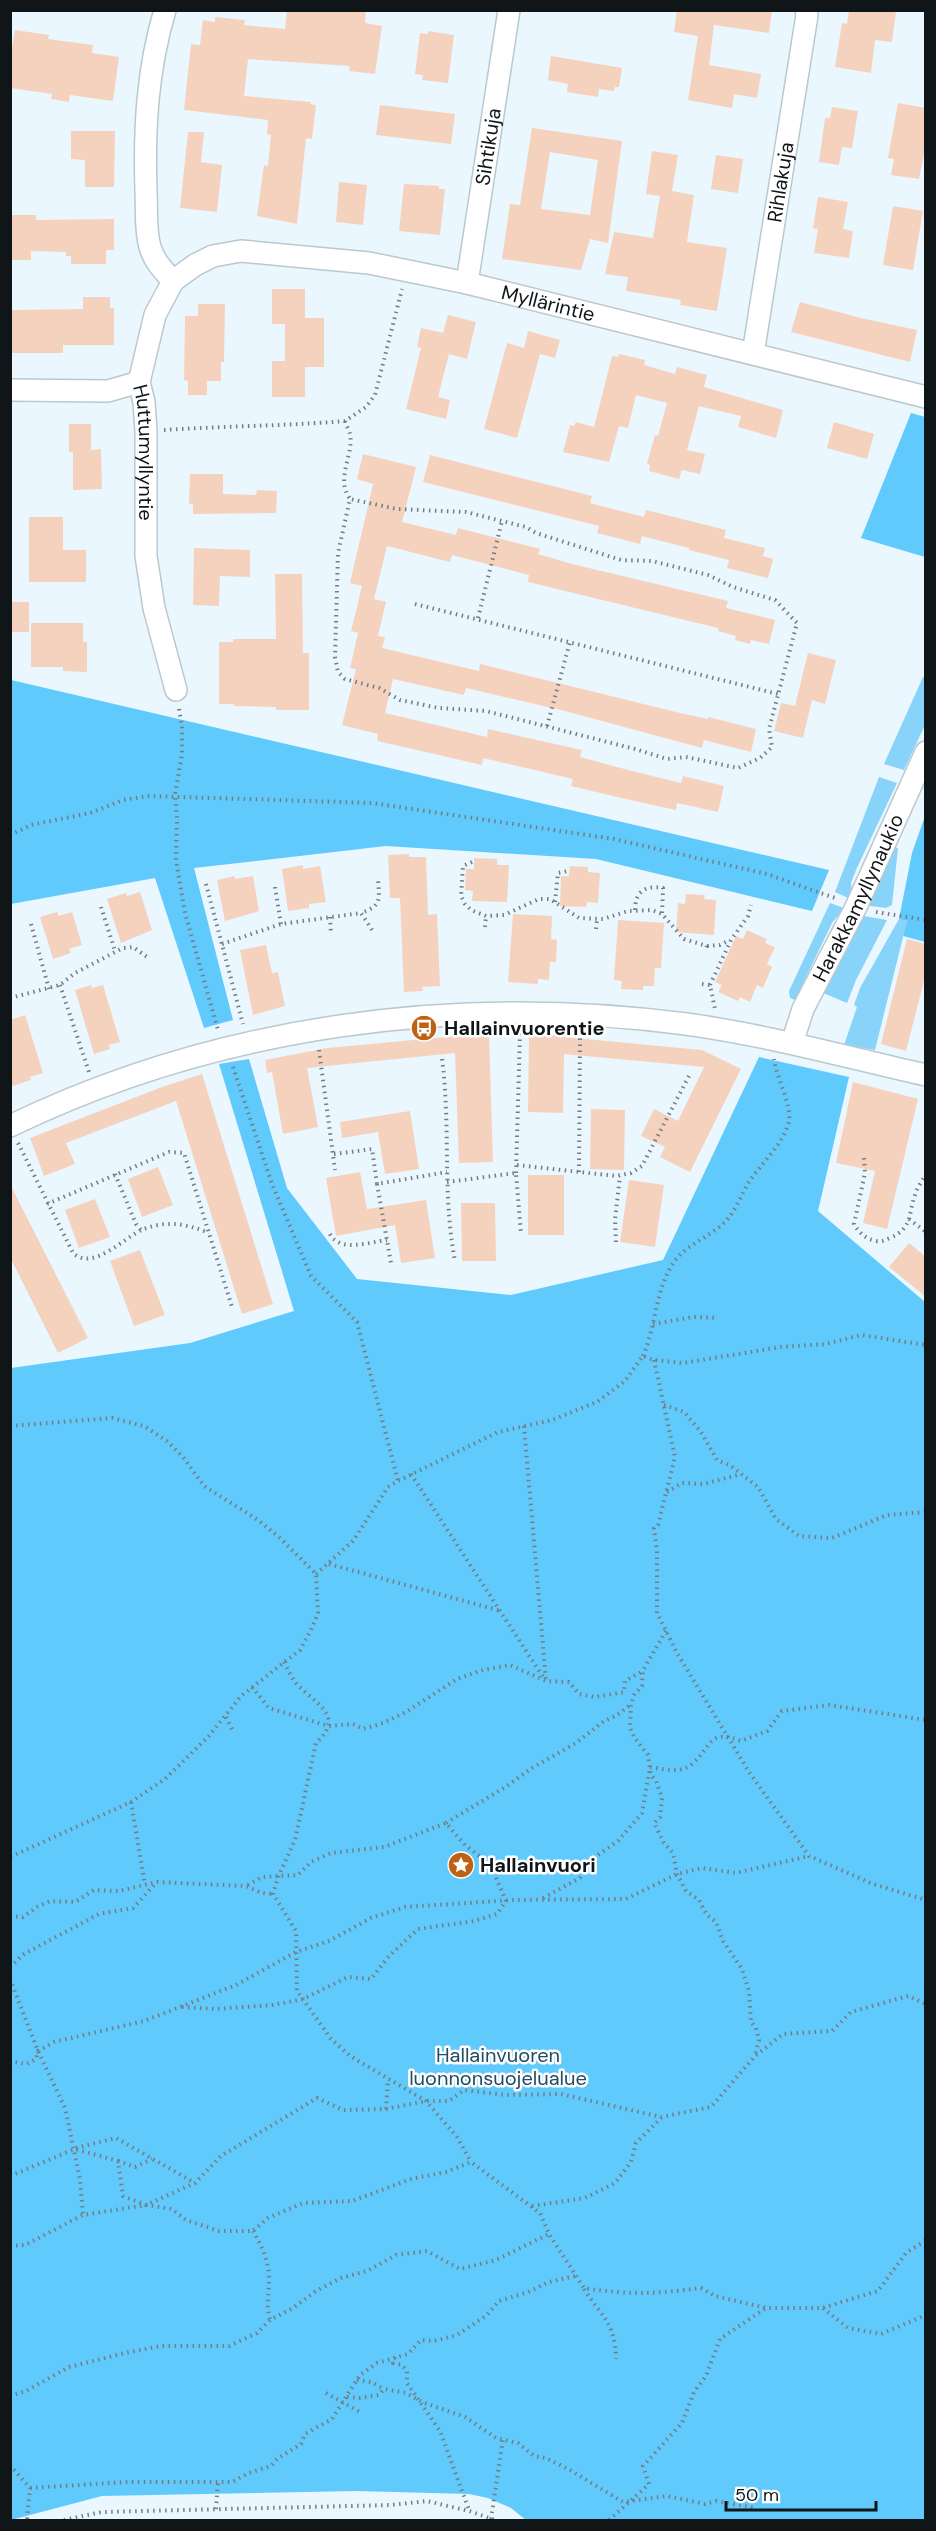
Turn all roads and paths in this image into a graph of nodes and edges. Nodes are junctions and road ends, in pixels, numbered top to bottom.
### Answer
1 (165, 10) edge
2 (508, 10) edge
3 (806, 10) edge
4 (407, 270) junction
5 (172, 281) junction
6 (466, 283) junction
7 (753, 354) junction
8 (139, 382) junction
9 (10, 390) edge
10 (926, 398) edge
11 (345, 421) junction
12 (146, 431) junction
13 (350, 499) junction
14 (502, 521) junction
15 (415, 604) dead end
16 (477, 618) junction
17 (570, 642) junction
18 (176, 690) joint
19 (778, 694) junction
20 (547, 726) junction
21 (926, 752) edge
22 (175, 795) junction
23 (10, 835) edge
24 (471, 862) dead end
25 (568, 871) dead end
26 (378, 878) dead end
27 (206, 884) dead end
28 (275, 887) dead end
29 (828, 895) dead end
30 (555, 902) junction
31 (751, 905) dead end
32 (101, 907) dead end
33 (635, 910) junction
34 (870, 910) dead end
35 (361, 913) junction
36 (662, 914) junction
37 (486, 916) junction
38 (330, 917) junction
39 (597, 920) junction
40 (926, 920) edge
41 (31, 924) dead end
42 (281, 924) junction
43 (486, 927) dead end
44 (596, 929) dead end
45 (372, 930) dead end
46 (331, 934) dead end
47 (731, 940) junction
48 (222, 944) junction
49 (115, 951) junction
50 (150, 959) dead end
51 (702, 984) dead end
52 (60, 985) junction
53 (710, 985) junction
54 (49, 989) junction
55 (10, 998) edge
56 (715, 1010) dead end
57 (240, 1016) dead end
58 (520, 1024) dead end
59 (581, 1026) dead end
60 (224, 1036) dead end
61 (318, 1040) dead end
62 (783, 1048) junction
63 (442, 1059) dead end
64 (232, 1064) dead end
65 (87, 1066) dead end
66 (690, 1074) dead end
67 (926, 1075) edge
68 (13, 1131) edge
69 (334, 1154) junction
70 (864, 1158) dead end
71 (517, 1165) junction
72 (335, 1170) dead end
73 (447, 1172) junction
74 (579, 1172) junction
75 (516, 1173) junction
76 (115, 1174) junction
77 (926, 1174) edge
78 (620, 1176) junction
79 (447, 1182) junction
80 (377, 1184) junction
81 (47, 1204) junction
82 (909, 1219) junction
83 (141, 1230) junction
84 (926, 1232) edge
85 (209, 1233) junction
86 (330, 1234) dead end
87 (521, 1234) dead end
88 (387, 1239) junction
89 (616, 1242) dead end
90 (455, 1261) dead end
91 (392, 1263) dead end
92 (232, 1307) dead end
93 (718, 1318) dead end
94 (653, 1324) junction
95 (926, 1345) edge
96 (643, 1356) junction
97 (654, 1360) junction
98 (664, 1404) junction
99 (10, 1426) edge
100 (524, 1426) junction
101 (411, 1474) junction
102 (742, 1474) junction
103 (398, 1480) junction
104 (667, 1492) junction
105 (926, 1512) edge
106 (328, 1564) junction
107 (316, 1574) junction
108 (501, 1611) junction
109 (666, 1631) junction
110 (284, 1662) junction
111 (643, 1670) junction
112 (546, 1681) junction
113 (252, 1687) junction
114 (631, 1705) junction
115 (226, 1717) junction
116 (926, 1720) edge
117 (329, 1726) junction
118 (233, 1731) dead end
119 (728, 1736) junction
120 (650, 1767) junction
121 (131, 1802) junction
122 (446, 1823) junction
123 (809, 1856) junction
124 (13, 1857) edge
125 (10, 1862) edge
126 (677, 1874) junction
127 (278, 1876) junction
128 (157, 1882) junction
129 (145, 1885) junction
130 (246, 1886) junction
131 (273, 1894) junction
132 (540, 1899) junction
133 (926, 1900) edge
134 (506, 1901) junction
135 (10, 1916) edge
136 (296, 1952) junction
137 (10, 1968) edge
138 (10, 1979) edge
139 (10, 1996) edge
140 (16, 1996) junction
141 (303, 1999) junction
142 (926, 2004) edge
143 (180, 2007) junction
144 (38, 2051) junction
145 (755, 2056) junction
146 (10, 2064) edge
147 (388, 2079) junction
148 (426, 2101) junction
149 (386, 2109) junction
150 (661, 2117) junction
151 (75, 2149) junction
152 (152, 2159) junction
153 (118, 2162) junction
154 (471, 2162) junction
155 (10, 2176) edge
156 (195, 2183) junction
157 (146, 2205) junction
158 (532, 2206) junction
159 (82, 2215) junction
160 (253, 2230) junction
161 (549, 2234) junction
162 (926, 2240) edge
163 (10, 2246) edge
164 (575, 2276) junction
165 (584, 2288) junction
166 (766, 2308) junction
167 (822, 2308) junction
168 (926, 2315) edge
169 (270, 2320) junction
170 (408, 2354) junction
171 (395, 2357) junction
172 (616, 2359) dead end
173 (402, 2365) junction
174 (357, 2380) junction
175 (384, 2389) junction
176 (326, 2393) dead end
177 (10, 2396) edge
178 (346, 2397) junction
179 (422, 2402) junction
180 (342, 2403) junction
181 (360, 2412) dead end
182 (503, 2439) junction
183 (10, 2465) edge
184 (218, 2482) junction
185 (30, 2488) junction
186 (632, 2501) junction
187 (756, 2508) dead end
188 (216, 2509) junction
189 (469, 2511) junction
190 (27, 2520) edge
191 (64, 2520) edge
192 (493, 2520) edge
193 (609, 2520) edge

1 - 5 street
2 - 6 street, Sihtikuja
3 - 7 street, Rihlakuja
4 - 5 street, Myllärintie
4 - 6 street, Myllärintie
4 - 11 path
5 - 8 street, Huttumyllyntie
6 - 7 street, Myllärintie
7 - 10 street, Myllärintie
8 - 9 street
8 - 12 street, Huttumyllyntie
11 - 12 path
11 - 13 path
12 - 18 street, Huttumyllyntie
13 - 14 path
13 - 20 path
14 - 16 path
14 - 19 path
15 - 16 path
16 - 17 path
17 - 19 path
17 - 20 path
18 - 22 path
19 - 20 path
21 - 62 street, Harakkamyllynaukio
22 - 23 path
22 - 29 path
22 - 60 path
24 - 37 path
25 - 30 path
26 - 35 path
27 - 48 path
28 - 42 path
30 - 37 path
30 - 39 path
31 - 47 path
32 - 49 path
33 - 36 path
33 - 36 path
33 - 39 path
34 - 40 path
35 - 38 path
35 - 45 path
36 - 47 path
37 - 43 path
38 - 42 path
38 - 46 path
39 - 44 path
41 - 54 path
42 - 48 path
47 - 53 path
48 - 57 path
49 - 50 path
49 - 52 path
51 - 53 path
52 - 54 path
52 - 65 path
53 - 56 path
54 - 55 path
58 - 71 path
59 - 74 path
61 - 69 path
62 - 67 street
62 - 68 street
62 - 94 path
63 - 73 path
64 - 103 path
66 - 78 path
68 - 81 path
69 - 72 path
69 - 80 path
70 - 82 path
71 - 74 path
71 - 75 path
73 - 79 path
73 - 80 path
74 - 78 path
75 - 79 path
75 - 87 path
76 - 81 path
76 - 83 path
76 - 85 path
77 - 82 path
78 - 89 path
79 - 90 path
80 - 88 path
81 - 83 path
82 - 84 path
83 - 85 path
85 - 92 path
86 - 88 path
88 - 91 path
93 - 94 path
94 - 96 path
95 - 97 path
96 - 97 path
96 - 100 path
97 - 98 path
98 - 102 path
98 - 104 path
99 - 107 path
100 - 101 path
100 - 112 path
101 - 103 path
101 - 108 path
102 - 104 path
102 - 105 path
103 - 106 path
104 - 109 path
106 - 107 path
106 - 108 path
107 - 110 path
108 - 112 path
109 - 111 path
109 - 119 path
110 - 113 path
110 - 117 path
111 - 112 path
111 - 114 path
112 - 117 path
113 - 115 path
113 - 117 path
114 - 120 path
114 - 122 path
115 - 118 path
115 - 121 path
116 - 119 path
117 - 127 path
119 - 120 path
119 - 123 path
120 - 126 path
120 - 132 path
121 - 124 path
121 - 129 path
122 - 127 path
122 - 134 path
123 - 126 path
123 - 133 path
124 - 125 path
126 - 132 path
126 - 145 path
127 - 130 path
127 - 131 path
128 - 129 path
128 - 130 path
128 - 137 path
129 - 135 path
130 - 131 path
131 - 136 path
132 - 134 path
134 - 136 path
134 - 141 path
136 - 141 path
136 - 143 path
138 - 140 path
139 - 140 path
140 - 144 path
141 - 143 path
141 - 147 path
142 - 145 path
143 - 144 path
144 - 146 path
144 - 151 path
145 - 150 path
147 - 148 path
147 - 149 path
148 - 149 path
148 - 150 path
148 - 154 path
149 - 156 path
150 - 158 path
151 - 152 path
151 - 153 path
151 - 155 path
151 - 159 path
152 - 153 path
152 - 156 path
153 - 157 path
154 - 158 path
154 - 160 path
156 - 157 path
157 - 159 path
157 - 160 path
158 - 161 path
159 - 163 path
160 - 169 path
161 - 164 path
161 - 169 path
162 - 167 path
164 - 165 path
164 - 170 path
165 - 166 path
165 - 172 path
166 - 167 path
166 - 186 path
167 - 168 path
169 - 177 path
170 - 171 path
170 - 173 path
171 - 173 path
171 - 174 path
173 - 179 path
174 - 175 path
174 - 178 path
175 - 178 path
175 - 179 path
176 - 180 path
178 - 180 path
179 - 182 path
179 - 189 path
180 - 181 path
180 - 184 path
182 - 186 path
182 - 192 path
183 - 185 path
184 - 185 path
184 - 188 path
185 - 190 path
186 - 187 path
186 - 193 path
188 - 189 path
188 - 191 path
189 - 192 path

